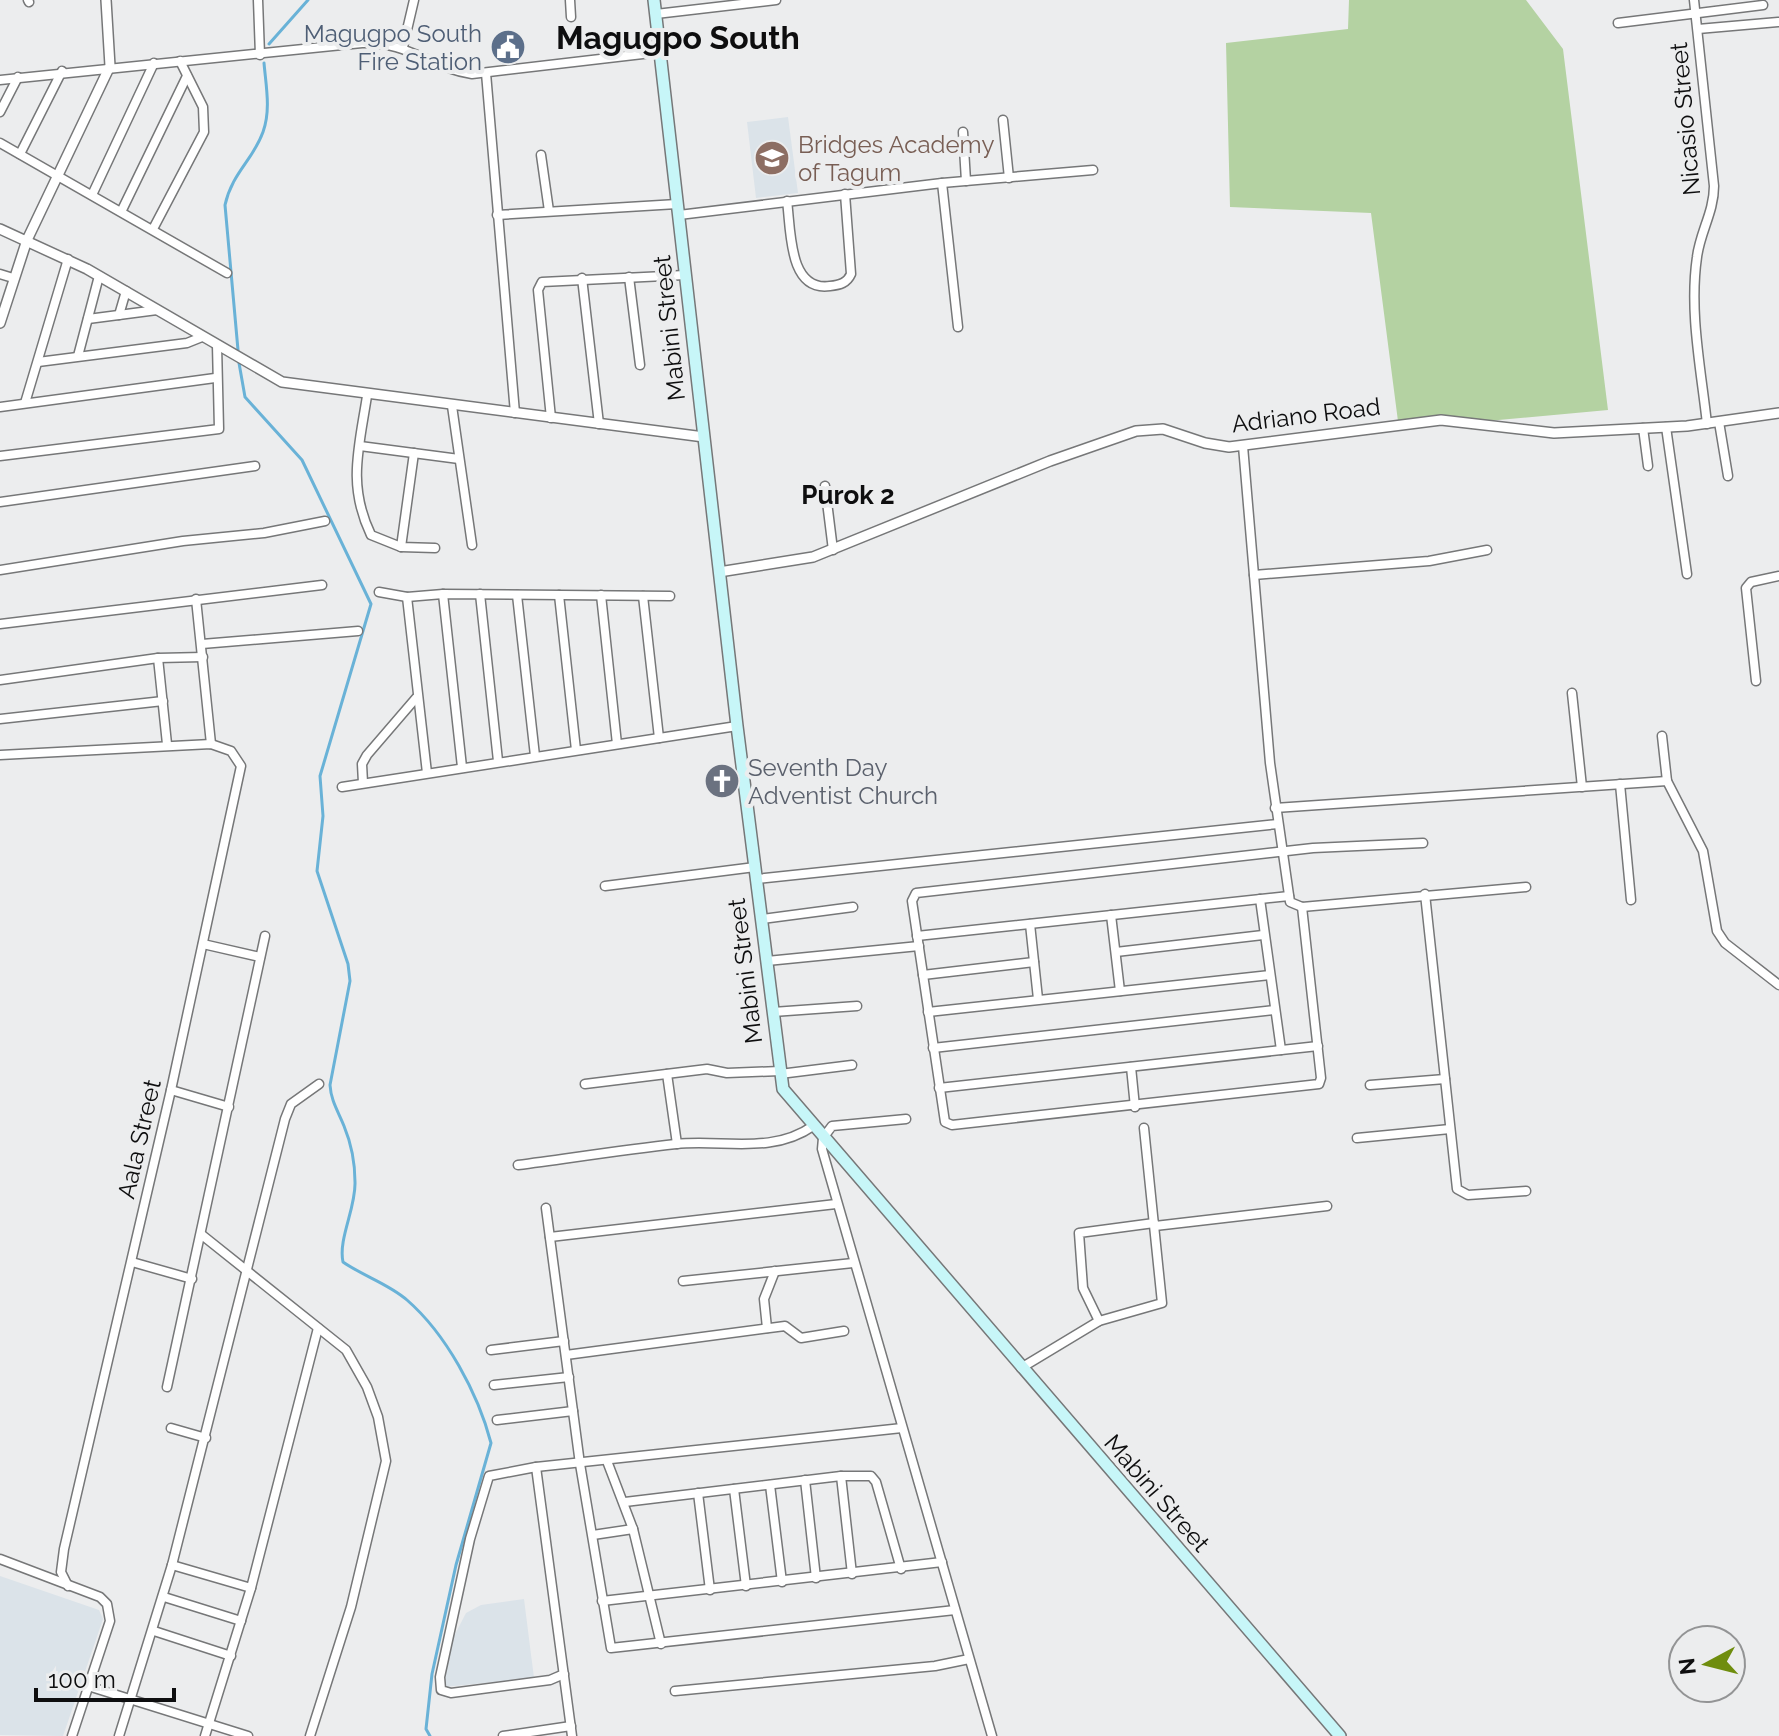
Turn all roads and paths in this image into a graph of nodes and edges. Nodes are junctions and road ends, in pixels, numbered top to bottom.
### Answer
1 (106, 0) edge
2 (258, 0) edge
3 (414, 0) edge
4 (570, 0) edge
5 (654, 0) edge
6 (776, 0) edge
7 (1694, 0) edge
8 (745, 2) edge
9 (1763, 5) dead end
10 (1696, 11) junction
11 (656, 14) junction
12 (571, 17) dead end
13 (1778, 22) edge
14 (1618, 23) dead end
15 (1698, 29) junction
16 (403, 47) junction
17 (660, 52) junction
18 (260, 55) junction
19 (180, 61) junction
20 (154, 63) junction
21 (110, 66) junction
22 (62, 71) junction
23 (486, 73) junction
24 (187, 76) junction
25 (18, 77) junction
26 (0, 80) edge
27 (0, 112) edge
28 (1003, 120) dead end
29 (963, 132) dead end
30 (0, 143) edge
31 (20, 154) junction
32 (541, 155) dead end
33 (1093, 170) dead end
34 (57, 175) junction
35 (1009, 178) junction
36 (966, 181) junction
37 (942, 183) junction
38 (845, 194) junction
39 (92, 195) junction
40 (787, 201) junction
41 (122, 210) junction
42 (678, 210) junction
43 (549, 211) junction
44 (497, 215) junction
45 (0, 229) edge
46 (153, 229) junction
47 (27, 240) junction
48 (68, 259) junction
49 (227, 273) dead end
50 (0, 274) edge
51 (685, 275) junction
52 (99, 276) junction
53 (629, 277) junction
54 (13, 278) junction
55 (582, 278) junction
56 (126, 291) junction
57 (157, 310) junction
58 (119, 315) junction
59 (88, 319) junction
60 (0, 323) edge
61 (958, 327) dead end
62 (202, 337) junction
63 (217, 345) junction
64 (78, 356) junction
65 (38, 362) junction
66 (640, 365) dead end
67 (215, 378) junction
68 (367, 396) junction
69 (25, 403) junction
70 (452, 406) junction
71 (0, 407) edge
72 (515, 413) junction
73 (1779, 413) edge
74 (551, 418) junction
75 (1719, 422) junction
76 (599, 424) junction
77 (1707, 424) junction
78 (1666, 427) junction
79 (1643, 428) junction
80 (704, 437) junction
81 (360, 446) junction
82 (1243, 446) junction
83 (414, 453) junction
84 (0, 456) edge
85 (459, 459) junction
86 (255, 466) dead end
87 (1648, 466) dead end
88 (1728, 476) dead end
89 (825, 486) dead end
90 (0, 502) edge
91 (325, 521) dead end
92 (472, 545) dead end
93 (401, 547) junction
94 (435, 548) dead end
95 (833, 550) junction
96 (1487, 550) dead end
97 (0, 570) edge
98 (719, 572) junction
99 (1687, 574) dead end
100 (1254, 575) junction
101 (1779, 576) edge
102 (322, 585) dead end
103 (379, 592) dead end
104 (443, 594) junction
105 (480, 594) junction
106 (517, 595) junction
107 (559, 595) junction
108 (601, 595) junction
109 (643, 596) junction
110 (670, 596) dead end
111 (407, 597) junction
112 (196, 599) junction
113 (0, 624) edge
114 (358, 631) dead end
115 (202, 644) junction
116 (203, 657) junction
117 (158, 658) junction
118 (0, 680) edge
119 (1756, 681) dead end
120 (1572, 693) dead end
121 (416, 698) junction
122 (163, 701) junction
123 (0, 719) edge
124 (737, 726) junction
125 (1662, 736) dead end
126 (659, 738) junction
127 (167, 744) junction
128 (211, 744) junction
129 (617, 744) junction
130 (576, 750) junction
131 (0, 755) edge
132 (535, 756) junction
133 (498, 761) junction
134 (462, 767) junction
135 (427, 773) junction
136 (1667, 781) junction
137 (363, 783) junction
138 (1620, 784) junction
139 (342, 787) dead end
140 (1582, 787) junction
141 (1275, 808) junction
142 (1278, 824) junction
143 (1423, 843) dead end
144 (1282, 852) junction
145 (756, 873) junction
146 (605, 886) dead end
147 (1526, 887) dead end
148 (1425, 894) junction
149 (1289, 896) junction
150 (1260, 899) junction
151 (1631, 900) dead end
152 (853, 907) dead end
153 (1302, 907) junction
154 (1111, 915) junction
155 (762, 919) junction
156 (1030, 924) junction
157 (1263, 935) junction
158 (265, 936) dead end
159 (918, 941) junction
160 (203, 944) junction
161 (1116, 952) junction
162 (260, 957) junction
163 (767, 961) junction
164 (1034, 962) junction
165 (923, 975) junction
166 (1270, 975) junction
167 (1779, 985) edge
168 (1120, 991) junction
169 (1038, 999) junction
170 (857, 1006) dead end
171 (1274, 1010) junction
172 (773, 1012) junction
173 (928, 1012) junction
174 (1318, 1046) junction
175 (933, 1048) junction
176 (1281, 1050) junction
177 (852, 1065) dead end
178 (1131, 1067) junction
179 (780, 1072) junction
180 (667, 1074) junction
181 (1445, 1079) junction
182 (319, 1084) dead end
183 (585, 1084) dead end
184 (1370, 1085) dead end
185 (939, 1088) junction
186 (171, 1090) junction
187 (229, 1107) junction
188 (1135, 1107) junction
189 (906, 1119) dead end
190 (813, 1126) junction
191 (1144, 1128) dead end
192 (1450, 1129) junction
193 (823, 1138) junction
194 (1357, 1138) dead end
195 (677, 1144) junction
196 (518, 1165) dead end
197 (1526, 1191) dead end
198 (836, 1204) junction
199 (1327, 1206) dead end
200 (546, 1208) dead end
201 (1154, 1225) junction
202 (202, 1235) junction
203 (550, 1237) junction
204 (132, 1262) junction
205 (853, 1263) junction
206 (775, 1271) junction
207 (248, 1276) junction
208 (192, 1279) junction
209 (683, 1281) dead end
210 (1099, 1321) junction
211 (318, 1328) junction
212 (767, 1328) junction
213 (844, 1331) dead end
214 (564, 1341) junction
215 (491, 1350) dead end
216 (566, 1355) junction
217 (1021, 1368) junction
218 (569, 1377) junction
219 (494, 1385) dead end
220 (167, 1387) dead end
221 (573, 1411) junction
222 (497, 1420) dead end
223 (171, 1428) dead end
224 (902, 1428) junction
225 (206, 1438) junction
226 (607, 1461) junction
227 (580, 1464) junction
228 (536, 1467) junction
229 (841, 1476) junction
230 (805, 1480) junction
231 (770, 1485) junction
232 (734, 1489) junction
233 (698, 1493) junction
234 (625, 1502) junction
235 (633, 1529) junction
236 (593, 1535) junction
237 (0, 1559) edge
238 (942, 1562) junction
239 (172, 1565) junction
240 (901, 1569) junction
241 (852, 1574) junction
242 (816, 1578) junction
243 (782, 1582) junction
244 (68, 1586) junction
245 (746, 1586) junction
246 (251, 1588) junction
247 (710, 1590) junction
248 (164, 1597) junction
249 (651, 1597) junction
250 (602, 1601) junction
251 (955, 1610) junction
252 (241, 1621) junction
253 (154, 1631) junction
254 (661, 1644) junction
255 (231, 1656) junction
256 (969, 1659) junction
257 (564, 1674) junction
258 (88, 1686) junction
259 (675, 1691) dead end
260 (131, 1697) junction
261 (210, 1722) junction
262 (572, 1731) edge
263 (72, 1736) edge
264 (119, 1736) edge
265 (205, 1736) edge
266 (248, 1736) edge
267 (310, 1736) edge
268 (503, 1736) edge
269 (992, 1736) edge
270 (1340, 1736) edge

1 - 21 street
2 - 18 street
3 - 16 street
4 - 12 street
5 - 11 main road, Mabini Street
6 - 8 street
7 - 10 street, Nicasio Street
8 - 11 street
9 - 10 street
10 - 14 street
10 - 15 street, Nicasio Street
11 - 17 main road, Mabini Street
13 - 15 street
15 - 77 street, Nicasio Street
16 - 18 street
16 - 23 street
17 - 23 street
17 - 42 main road, Mabini Street
18 - 19 street
19 - 20 street
19 - 24 street
20 - 21 street
20 - 39 street
21 - 22 street
21 - 34 street
22 - 25 street
22 - 31 street
23 - 44 street
24 - 41 street
24 - 46 street
25 - 26 street
25 - 27 street
28 - 35 street
29 - 36 street
30 - 31 street
31 - 34 street
32 - 43 street
33 - 35 street
34 - 39 street
34 - 47 street
35 - 36 street
36 - 37 street
37 - 38 street
37 - 61 street
38 - 40 street
38 - 40 street
39 - 41 street
40 - 42 street
41 - 46 street
42 - 43 street
42 - 51 main road, Mabini Street
43 - 44 street
44 - 72 street
45 - 47 street
46 - 49 street
47 - 48 street
47 - 54 street
48 - 52 street
48 - 65 street
50 - 54 street
51 - 53 street
51 - 80 main road, Mabini Street
52 - 56 street
52 - 59 street
53 - 55 street
53 - 66 street
54 - 60 street
55 - 74 street
55 - 76 street
56 - 57 street
56 - 58 street
57 - 58 street
57 - 62 street
58 - 59 street
59 - 64 street
62 - 63 street
62 - 64 street
63 - 67 street
63 - 68 street
64 - 65 street
65 - 69 street
67 - 69 street
67 - 84 street
68 - 70 street
68 - 81 street
69 - 71 street
70 - 72 street
70 - 85 street
72 - 74 street
73 - 75 street, Adriano Road
74 - 76 street
75 - 77 street, Adriano Road
75 - 88 street
76 - 80 street
77 - 78 street, Adriano Road
78 - 79 street, Adriano Road
78 - 99 street
79 - 82 street, Adriano Road
79 - 87 street
80 - 98 main road, Mabini Street
81 - 83 street
81 - 93 street
82 - 95 street, Adriano Road
82 - 100 street
83 - 85 street
83 - 93 street
85 - 92 street
86 - 90 street
89 - 95 street
91 - 97 street
93 - 94 street
95 - 98 street, Adriano Road
96 - 100 street
98 - 124 main road, Mabini Street
100 - 141 street
101 - 119 street
102 - 112 street
103 - 111 street
104 - 105 street
104 - 111 street
104 - 134 street
105 - 106 street
105 - 133 street
106 - 107 street
106 - 132 street
107 - 108 street
107 - 130 street
108 - 109 street
108 - 129 street
109 - 110 street
109 - 126 street
111 - 121 street
112 - 113 street
112 - 115 street
114 - 115 street
115 - 116 street
116 - 117 street
116 - 128 street
117 - 118 street
117 - 122 street
120 - 140 street
121 - 135 street
121 - 137 street
122 - 123 street
122 - 127 street
124 - 126 street
124 - 145 main road, Mabini Street
125 - 136 street
126 - 129 street
127 - 128 street
127 - 131 street
128 - 160 street, Aala Street
129 - 130 street
130 - 132 street
132 - 133 street
133 - 134 street
134 - 135 street
135 - 137 street
136 - 138 street
136 - 167 street
137 - 139 street
138 - 140 street
138 - 151 street
140 - 141 street
141 - 142 street
142 - 144 street
142 - 145 street
143 - 144 street
144 - 149 street
144 - 159 street
145 - 146 street
145 - 155 main road, Mabini Street
147 - 148 street
148 - 153 street
148 - 181 street
149 - 150 street
149 - 153 street
150 - 154 street
150 - 157 street
152 - 155 street
153 - 174 street
154 - 156 street
154 - 161 street
155 - 163 main road, Mabini Street
156 - 159 street
156 - 164 street
157 - 161 street
157 - 166 street
158 - 162 street
159 - 163 street
159 - 165 street
160 - 162 street
160 - 186 street, Aala Street
161 - 168 street
162 - 187 street
163 - 172 main road, Mabini Street
164 - 165 street
164 - 169 street
165 - 173 street
166 - 168 street
166 - 171 street
168 - 169 street
169 - 173 street
170 - 172 street
171 - 175 street
171 - 176 street
172 - 179 main road, Mabini Street
173 - 175 street
174 - 176 street
174 - 188 street
175 - 185 street
176 - 178 street
177 - 179 street
178 - 185 street
178 - 188 street
179 - 180 street
179 - 190 main road, Mabini Street
180 - 183 street
180 - 195 street
181 - 184 street
181 - 192 street
182 - 207 street
185 - 188 street
186 - 187 street
186 - 204 street, Aala Street
187 - 202 street
189 - 193 street
190 - 193 main road, Mabini Street
190 - 195 street
191 - 201 street
192 - 194 street
192 - 197 street
193 - 198 street
193 - 217 main road, Mabini Street
195 - 196 street
198 - 203 street
198 - 205 street
199 - 201 street
200 - 203 street
201 - 210 street
201 - 210 street
202 - 207 street
202 - 208 street
203 - 214 street
204 - 208 street
204 - 244 street, Aala Street
205 - 206 street
205 - 224 street
206 - 209 street
206 - 212 street
207 - 211 street
207 - 225 street
208 - 220 street
210 - 217 street
211 - 246 street
211 - 267 street
212 - 213 street
212 - 216 street
214 - 215 street
214 - 216 street
216 - 218 street
217 - 270 main road, Mabini Street
218 - 219 street
218 - 221 street
221 - 222 street
221 - 227 street
223 - 225 street
224 - 226 street
224 - 238 street
225 - 239 street
226 - 227 street
226 - 234 street
227 - 228 street
227 - 236 street
228 - 257 street
228 - 257 street
229 - 230 street
229 - 240 street
229 - 241 street
230 - 231 street
230 - 242 street
231 - 232 street
231 - 243 street
232 - 233 street
232 - 245 street
233 - 234 street
233 - 247 street
234 - 235 street
235 - 236 street
235 - 249 street
236 - 250 street
237 - 244 street
238 - 240 street
238 - 251 street
239 - 246 street
239 - 248 street
240 - 241 street
241 - 242 street
242 - 243 street
243 - 245 street
244 - 258 street
245 - 247 street
246 - 252 street
247 - 249 street
248 - 252 street
248 - 253 street
249 - 250 street
249 - 254 street
250 - 254 street
251 - 254 street
251 - 256 street
252 - 255 street
253 - 255 street
253 - 260 street
255 - 261 street
256 - 259 street
256 - 269 street
257 - 262 street
258 - 260 street
258 - 263 street
260 - 261 street
260 - 264 street
261 - 265 street
261 - 266 street
262 - 268 street

